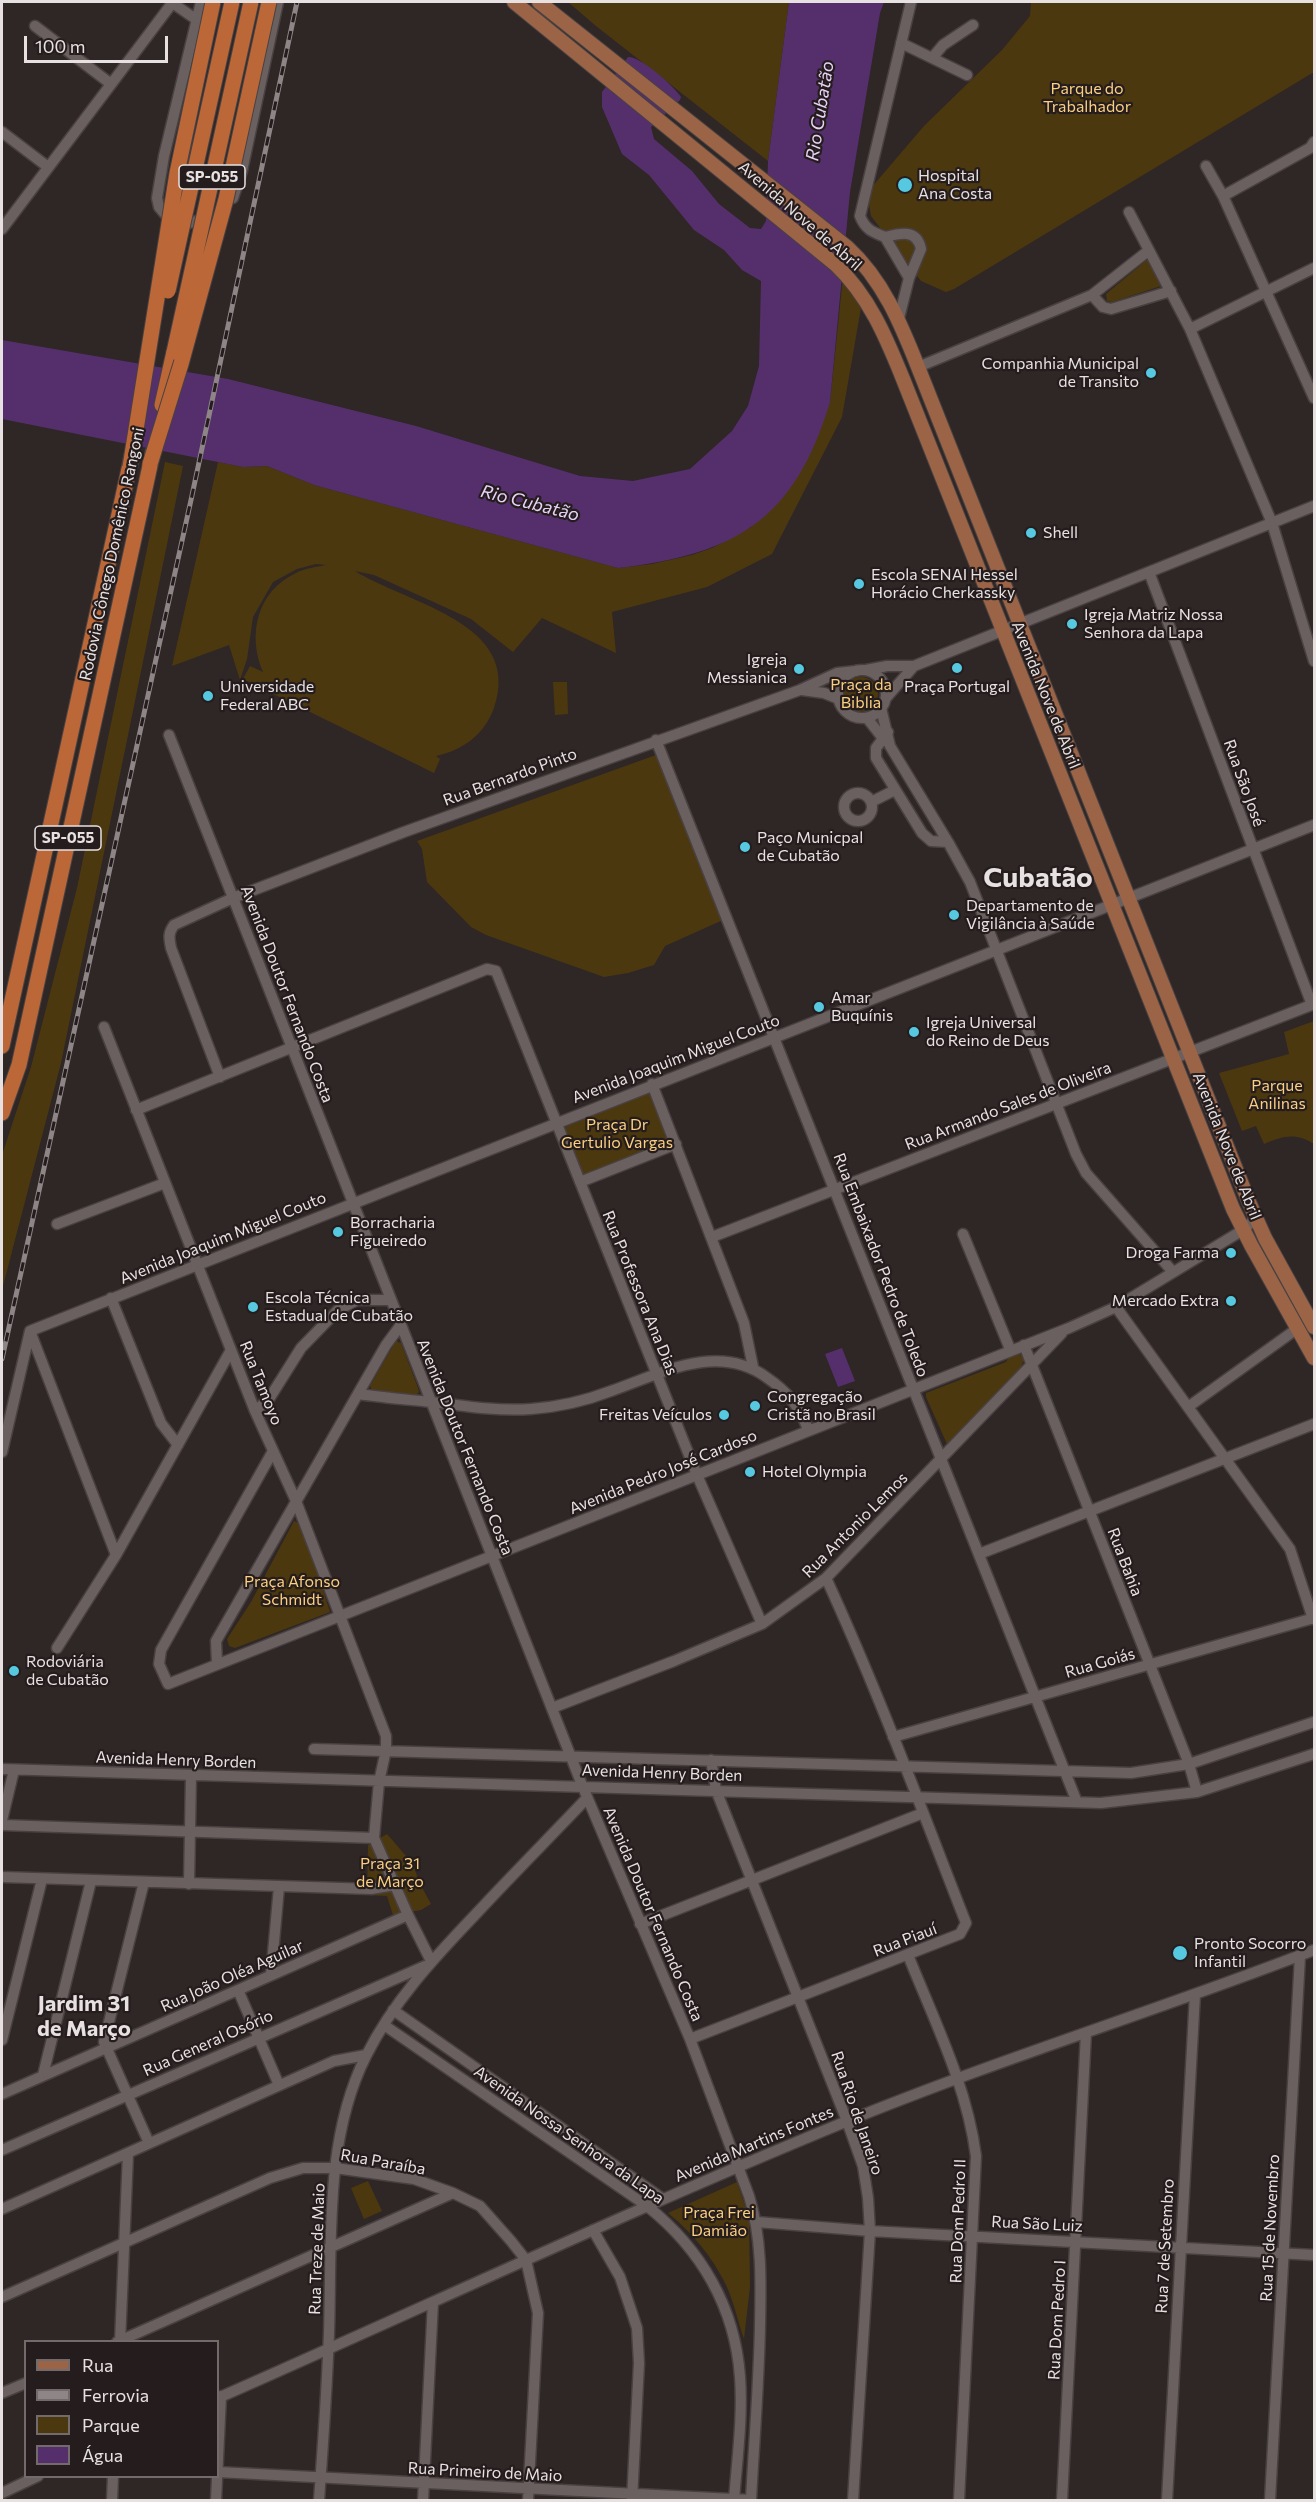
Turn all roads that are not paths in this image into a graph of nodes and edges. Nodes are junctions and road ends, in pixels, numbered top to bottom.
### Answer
1 (172, 2) edge
2 (201, 2) edge
3 (213, 2) edge
4 (232, 2) edge
5 (251, 2) edge
6 (269, 2) edge
7 (278, 2) edge
8 (539, 2) edge
9 (911, 2) edge
10 (522, 5) edge
11 (197, 20) junction
12 (35, 26) dead end
13 (973, 26) dead end
14 (901, 43) junction
15 (933, 57) junction
16 (967, 75) dead end
17 (111, 84) junction
18 (2, 132) edge
19 (1313, 146) edge
20 (1206, 166) dead end
21 (48, 167) junction
22 (1223, 196) junction
23 (1129, 212) dead end
24 (2, 229) edge
25 (885, 237) junction
26 (1148, 251) junction
27 (1314, 268) edge
28 (909, 278) junction
29 (906, 290) junction
30 (1171, 291) junction
31 (1265, 291) junction
32 (1092, 295) junction
33 (888, 299) junction
34 (898, 318) junction
35 (1190, 329) junction
36 (895, 359) junction
37 (918, 368) junction
38 (1312, 384) edge
39 (1314, 398) edge
40 (150, 464) junction
41 (130, 467) junction
42 (1314, 506) edge
43 (1272, 523) junction
44 (1149, 572) junction
45 (1020, 624) junction
46 (1003, 630) junction
47 (1314, 661) edge
48 (914, 666) junction
49 (860, 671) junction
50 (800, 690) junction
51 (839, 699) junction
52 (884, 703) junction
53 (867, 718) junction
54 (169, 735) dead end
55 (887, 739) junction
56 (656, 740) junction
57 (895, 790) junction
58 (871, 802) dead end
59 (1314, 825) edge
60 (948, 842) junction
61 (1253, 849) junction
62 (233, 898) junction
63 (1128, 898) junction
64 (1112, 904) junction
65 (996, 950) junction
66 (1313, 1004) edge
67 (104, 1027) dead end
68 (775, 1036) junction
69 (2, 1046) edge
70 (292, 1048) junction
71 (1190, 1052) junction
72 (1173, 1058) junction
73 (220, 1077) junction
74 (652, 1084) junction
75 (1057, 1103) junction
76 (136, 1110) junction
77 (2, 1113) edge
78 (557, 1122) junction
79 (676, 1143) junction
80 (580, 1182) junction
81 (165, 1183) junction
82 (835, 1189) junction
83 (353, 1203) junction
84 (1256, 1218) junction
85 (57, 1224) dead end
86 (1243, 1230) junction
87 (963, 1234) dead end
88 (712, 1237) junction
89 (197, 1264) junction
90 (1173, 1272) junction
91 (111, 1298) junction
92 (389, 1300) junction
93 (1116, 1307) junction
94 (400, 1326) junction
95 (1314, 1327) edge
96 (1069, 1328) junction
97 (1298, 1328) junction
98 (30, 1330) junction
99 (1024, 1345) junction
100 (231, 1350) junction
101 (1010, 1350) junction
102 (1314, 1358) edge
103 (1031, 1365) junction
104 (753, 1367) junction
105 (656, 1374) junction
106 (914, 1388) junction
107 (358, 1394) junction
108 (431, 1402) junction
109 (1188, 1407) junction
110 (255, 1411) junction
111 (1314, 1424) edge
112 (808, 1429) junction
113 (178, 1445) junction
114 (273, 1451) junction
115 (2, 1452) edge
116 (941, 1458) junction
117 (1225, 1458) junction
118 (697, 1475) junction
119 (296, 1501) junction
120 (1089, 1511) junction
121 (979, 1554) junction
122 (116, 1555) junction
123 (492, 1556) junction
124 (826, 1578) junction
125 (340, 1615) junction
126 (1314, 1619) edge
127 (762, 1624) junction
128 (57, 1648) dead end
129 (217, 1663) junction
130 (1149, 1665) junction
131 (1035, 1697) junction
132 (552, 1708) junction
133 (1314, 1722) edge
134 (893, 1737) junction
135 (314, 1749) dead end
136 (386, 1750) junction
137 (1314, 1754) edge
138 (571, 1756) junction
139 (711, 1760) junction
140 (1189, 1764) junction
141 (903, 1765) junction
142 (2, 1769) edge
143 (14, 1770) junction
144 (1064, 1771) junction
145 (191, 1776) junction
146 (379, 1782) junction
147 (582, 1785) junction
148 (716, 1790) junction
149 (1197, 1792) junction
150 (5, 1794) edge
151 (915, 1796) junction
152 (587, 1798) junction
153 (1077, 1802) junction
154 (923, 1813) junction
155 (2, 1820) edge
156 (2, 1826) edge
157 (190, 1831) junction
158 (375, 1838) junction
159 (2, 1877) edge
160 (42, 1879) junction
161 (91, 1881) junction
162 (753, 1881) junction
163 (144, 1882) junction
164 (189, 1884) junction
165 (395, 1885) junction
166 (279, 1887) junction
167 (408, 1915) junction
168 (640, 1924) junction
169 (1314, 1950) edge
170 (908, 1955) junction
171 (1300, 1956) junction
172 (429, 1962) junction
173 (271, 1975) junction
174 (238, 1990) junction
175 (1195, 1994) junction
176 (800, 1997) junction
177 (393, 2010) junction
178 (384, 2025) junction
179 (1086, 2033) junction
180 (258, 2037) junction
181 (690, 2039) junction
182 (2, 2040) edge
183 (107, 2047) junction
184 (366, 2055) junction
185 (43, 2075) junction
186 (958, 2079) junction
187 (279, 2085) junction
188 (2, 2094) edge
189 (129, 2095) junction
190 (847, 2121) junction
191 (149, 2143) junction
192 (2, 2150) edge
193 (128, 2154) junction
194 (738, 2167) junction
195 (335, 2168) junction
196 (453, 2193) junction
197 (663, 2199) junction
198 (647, 2206) junction
199 (2, 2209) edge
200 (757, 2223) junction
201 (593, 2230) junction
202 (870, 2231) junction
203 (973, 2236) junction
204 (1077, 2241) junction
205 (125, 2242) junction
206 (1180, 2247) junction
207 (332, 2248) junction
208 (1284, 2254) junction
209 (1314, 2255) edge
210 (526, 2260) junction
211 (2, 2297) edge
212 (432, 2302) junction
213 (119, 2340) edge
214 (121, 2340) edge
215 (328, 2348) junction
216 (24, 2384) edge
217 (2, 2393) edge
218 (219, 2397) edge
219 (219, 2472) edge
220 (34, 2478) edge
221 (113, 2478) edge
222 (218, 2478) edge
223 (321, 2478) junction
224 (424, 2483) junction
225 (5, 2494) edge
226 (528, 2495) edge
227 (632, 2498) edge
228 (112, 2500) edge
229 (216, 2500) edge
230 (319, 2500) edge
231 (423, 2500) edge
232 (735, 2500) edge
233 (751, 2500) edge
234 (853, 2500) edge
235 (959, 2500) edge
236 (1062, 2500) edge
237 (1167, 2500) edge
238 (1270, 2500) edge

1 - 11 street
1 - 17 street
2 - 11 street
3 - 41 highway, bridge
4 - 41 highway, Rodovia Cônego Domênico Rangoni / SP-055, bridge
5 - 40 highway, Rodovia Cônego Domênico Rangoni / SP-055, bridge
6 - 40 highway, bridge
7 - 11 street
8 - 33 main road, Avenida Nove de Abril
9 - 14 street
10 - 36 main road, Avenida Nove de Abril
12 - 17 street
13 - 15 street
14 - 15 street
14 - 25 street
15 - 16 street
17 - 21 street
18 - 21 street
19 - 22 street
20 - 22 street
21 - 24 street
22 - 31 street
23 - 26 street
25 - 28 street
25 - 28 street
26 - 30 street
26 - 32 street
27 - 31 street
28 - 29 street
29 - 33 street
29 - 34 street
30 - 32 street
30 - 35 street
31 - 35 street
31 - 38 street
32 - 37 street
33 - 34 main road, Avenida Nove de Abril
34 - 37 main road, Avenida Nove de Abril
35 - 43 street
36 - 37 main road
36 - 46 main road, Avenida Nove de Abril
37 - 45 main road, Avenida Nove de Abril
38 - 39 street
40 - 77 highway, Rodovia Cônego Domênico Rangoni / SP-055
41 - 69 highway, Rodovia Cônego Domênico Rangoni / SP-055
42 - 43 street
43 - 44 street
43 - 47 street
44 - 45 street
44 - 61 street, Rua São José
45 - 46 street
45 - 63 main road, Avenida Nove de Abril
46 - 48 street
46 - 64 main road, Avenida Nove de Abril
48 - 49 street, Rua Bernardo Pinto
48 - 52 street
49 - 50 street, Rua Bernardo Pinto
49 - 51 street
49 - 52 street
50 - 51 street, Rua Bernardo Pinto
50 - 56 street, Rua Bernardo Pinto
51 - 53 street
52 - 53 street
52 - 55 street
53 - 55 street
54 - 62 street, Avenida Doutor Fernando Costa
55 - 57 street
55 - 60 street
56 - 62 street, Rua Bernardo Pinto
56 - 68 street, Rua Embaixador Pedro de Toledo
57 - 58 street
57 - 60 street
59 - 61 street, Avenida Joaquim Miguel Couto
60 - 65 street
61 - 63 street, Avenida Joaquim Miguel Couto
61 - 66 street, Rua São José
62 - 70 street, Avenida Doutor Fernando Costa
62 - 73 street, Rua Bernardo Pinto
63 - 64 street, Avenida Joaquim Miguel Couto
63 - 71 main road, Avenida Nove de Abril
64 - 65 street, Avenida Joaquim Miguel Couto
64 - 72 main road, Avenida Nove de Abril
65 - 68 street, Avenida Joaquim Miguel Couto
65 - 75 street
66 - 71 street, Rua Armando Sales de Oliveira
67 - 76 street, Rua Tamoyo
68 - 74 street, Avenida Joaquim Miguel Couto
68 - 82 street, Rua Embaixador Pedro de Toledo
70 - 73 street
70 - 78 street, Rua Professora Ana Dias
70 - 83 street, Avenida Doutor Fernando Costa
71 - 72 street, Rua Armando Sales de Oliveira
71 - 84 main road, Avenida Nove de Abril
72 - 75 street, Rua Armando Sales de Oliveira
72 - 86 main road, Avenida Nove de Abril
73 - 76 street
74 - 78 street, Avenida Joaquim Miguel Couto
74 - 79 street
75 - 82 street, Rua Armando Sales de Oliveira
75 - 90 street
76 - 81 street, Rua Tamoyo
78 - 80 street, Rua Professora Ana Dias
78 - 83 street, Avenida Joaquim Miguel Couto
79 - 80 street
79 - 88 street
80 - 105 street, Rua Professora Ana Dias
81 - 85 street
81 - 89 street, Rua Tamoyo
82 - 88 street, Rua Armando Sales de Oliveira
82 - 106 street, Rua Embaixador Pedro de Toledo
83 - 89 street, Avenida Joaquim Miguel Couto
83 - 92 street, Avenida Doutor Fernando Costa
84 - 86 street, Avenida Pedro José Cardoso
84 - 95 main road, Avenida Nove de Abril
86 - 90 street, Avenida Pedro José Cardoso
86 - 97 main road, Avenida Nove de Abril
87 - 101 street
88 - 104 street
89 - 91 street, Avenida Joaquim Miguel Couto
89 - 100 street, Rua Tamoyo
90 - 93 street, Avenida Pedro José Cardoso
91 - 98 street, Avenida Joaquim Miguel Couto
91 - 113 street
92 - 94 street, Avenida Doutor Fernando Costa
92 - 110 street
93 - 96 street, Avenida Pedro José Cardoso
93 - 109 street
94 - 107 street
94 - 108 street, Avenida Doutor Fernando Costa
96 - 99 street, Avenida Pedro José Cardoso
96 - 103 street, Rua Antonio Lemos
97 - 102 main road, Avenida Nove de Abril
97 - 109 street
98 - 115 street
98 - 122 street
99 - 101 street, Avenida Pedro José Cardoso
99 - 103 street, Rua Bahia
100 - 110 street, Rua Tamoyo
100 - 113 street
101 - 106 street, Avenida Pedro José Cardoso
103 - 116 street, Rua Antonio Lemos
103 - 120 street, Rua Bahia
104 - 105 street
104 - 112 street
105 - 108 street
105 - 118 street, Rua Professora Ana Dias
106 - 112 street, Avenida Pedro José Cardoso
106 - 116 street, Rua Embaixador Pedro de Toledo
107 - 108 street
107 - 119 street
108 - 123 street, Avenida Doutor Fernando Costa
109 - 117 street
110 - 114 street, Rua Tamoyo
111 - 117 street
112 - 118 street, Avenida Pedro José Cardoso
113 - 122 street
114 - 119 street, Rua Tamoyo
114 - 129 street, Avenida Pedro José Cardoso
116 - 121 street, Rua Embaixador Pedro de Toledo
116 - 124 street, Rua Antonio Lemos
117 - 120 street
117 - 126 street
118 - 123 street, Avenida Pedro José Cardoso
118 - 127 street, Rua Professora Ana Dias
119 - 125 street, Rua Tamoyo
119 - 129 street
120 - 121 street
120 - 130 street, Rua Bahia
121 - 131 street, Rua Embaixador Pedro de Toledo
122 - 128 street
123 - 125 street, Avenida Pedro José Cardoso
123 - 132 street, Avenida Doutor Fernando Costa
124 - 127 street, Rua Antonio Lemos
124 - 134 street, Rua Piauí
125 - 129 street, Avenida Pedro José Cardoso
125 - 136 street, Rua Tamoyo
126 - 130 street, Rua Goiás
127 - 132 street, Rua Antonio Lemos
130 - 131 street, Rua Goiás
130 - 140 street, Rua Bahia
131 - 134 street, Rua Goiás
131 - 144 street, Rua Embaixador Pedro de Toledo
132 - 138 street, Avenida Doutor Fernando Costa
133 - 140 street, Avenida Henry Borden
134 - 141 street, Rua Piauí
135 - 136 street, Avenida Henry Borden
136 - 138 street, Avenida Henry Borden
136 - 146 street
137 - 149 street, Avenida Henry Borden
138 - 139 street, Avenida Henry Borden
138 - 147 street, Avenida Doutor Fernando Costa
139 - 141 street, Avenida Henry Borden
139 - 148 street, Rua Rio de Janeiro
140 - 144 street, Avenida Henry Borden
140 - 149 street, Rua Bahia
141 - 144 street, Avenida Henry Borden
141 - 151 street, Rua Piauí
142 - 143 street, Avenida Henry Borden
143 - 145 street, Avenida Henry Borden
143 - 150 street
144 - 153 street, Rua Embaixador Pedro de Toledo
145 - 146 street, Avenida Henry Borden
145 - 157 street
146 - 147 street, Avenida Henry Borden
146 - 158 street
147 - 148 street, Avenida Henry Borden
147 - 152 street, Avenida Doutor Fernando Costa
148 - 151 street, Avenida Henry Borden
148 - 162 street, Rua Rio de Janeiro
149 - 153 street, Avenida Henry Borden
150 - 155 street
151 - 153 street, Avenida Henry Borden
151 - 154 street, Rua Piauí
152 - 168 street, Avenida Doutor Fernando Costa
152 - 172 street, Rua Treze de Maio
154 - 162 street
154 - 170 street, Rua Piauí
156 - 157 street
157 - 158 street
157 - 164 street
158 - 165 street
159 - 160 street
160 - 161 street
160 - 182 street
161 - 163 street
161 - 185 street
162 - 168 street
162 - 176 street, Rua Rio de Janeiro
163 - 164 street
163 - 183 street
164 - 166 street
165 - 166 street
165 - 167 street
166 - 173 street
167 - 172 street
167 - 173 street, Rua João Oléa Aguilar
168 - 181 street, Avenida Doutor Fernando Costa
169 - 171 street, Avenida Martins Fontes
170 - 176 street, Rua Piauí
170 - 186 street, Rua Dom Pedro II
171 - 175 street, Avenida Martins Fontes
171 - 208 street, Rua 15 de Novembro
172 - 177 street, Rua Treze de Maio
172 - 180 street, Rua General Osório
173 - 174 street, Rua João Oléa Aguilar
174 - 180 street
174 - 183 street, Rua João Oléa Aguilar
175 - 179 street, Avenida Martins Fontes
175 - 206 street, Rua 7 de Setembro
176 - 181 street, Rua Piauí
176 - 190 street, Rua Rio de Janeiro
177 - 178 street, Rua Treze de Maio
177 - 197 street, Avenida Nossa Senhora da Lapa
178 - 184 street, Rua Treze de Maio
178 - 198 street, Avenida Nossa Senhora da Lapa
179 - 186 street, Avenida Martins Fontes
179 - 204 street, Rua Dom Pedro I
180 - 187 street
180 - 189 street, Rua General Osório
181 - 194 street, Avenida Doutor Fernando Costa
183 - 185 street, Rua João Oléa Aguilar
183 - 189 street
184 - 187 street
184 - 195 street, Rua Treze de Maio
185 - 188 street, Rua João Oléa Aguilar
186 - 190 street, Avenida Martins Fontes
186 - 203 street, Rua Dom Pedro II
187 - 191 street
189 - 191 street
189 - 192 street, Rua General Osório
190 - 194 street, Avenida Martins Fontes
190 - 202 street, Rua Rio de Janeiro
191 - 193 street
193 - 199 street
193 - 205 street
194 - 197 street, Avenida Martins Fontes
194 - 200 street
195 - 196 street, Rua Paraíba
195 - 205 street, Rua Paraíba
195 - 207 street, Rua Treze de Maio
196 - 207 street
196 - 210 street, Rua Paraíba
197 - 198 street, Avenida Martins Fontes
198 - 201 street, Avenida Martins Fontes
198 - 232 street, Avenida Nossa Senhora da Lapa
200 - 202 street, Rua São Luiz
200 - 233 street
201 - 210 street, Avenida Martins Fontes
201 - 227 street
202 - 203 street, Rua São Luiz
202 - 234 street, Rua Rio de Janeiro
203 - 204 street, Rua São Luiz
203 - 235 street, Rua Dom Pedro II
204 - 206 street, Rua São Luiz
204 - 236 street, Rua Dom Pedro I
205 - 211 street, Rua Paraíba
205 - 213 street
206 - 208 street, Rua São Luiz
206 - 237 street, Rua 7 de Setembro
207 - 214 street
207 - 215 street, Rua Treze de Maio
208 - 209 street, Rua São Luiz
208 - 238 street, Rua 15 de Novembro
210 - 212 street, Avenida Martins Fontes
210 - 226 street, Rua Paraíba
212 - 215 street, Avenida Martins Fontes
212 - 224 street
215 - 218 street, Avenida Martins Fontes
215 - 223 street, Rua Treze de Maio
216 - 217 street
219 - 223 street, Rua Primeiro de Maio
220 - 225 street
221 - 228 street
222 - 229 street
223 - 224 street, Rua Primeiro de Maio
223 - 230 street, Rua Treze de Maio
224 - 226 street, Rua Primeiro de Maio
224 - 231 street
226 - 227 street, Rua Primeiro de Maio
227 - 232 street, Rua Primeiro de Maio
232 - 233 street, Rua Primeiro de Maio

